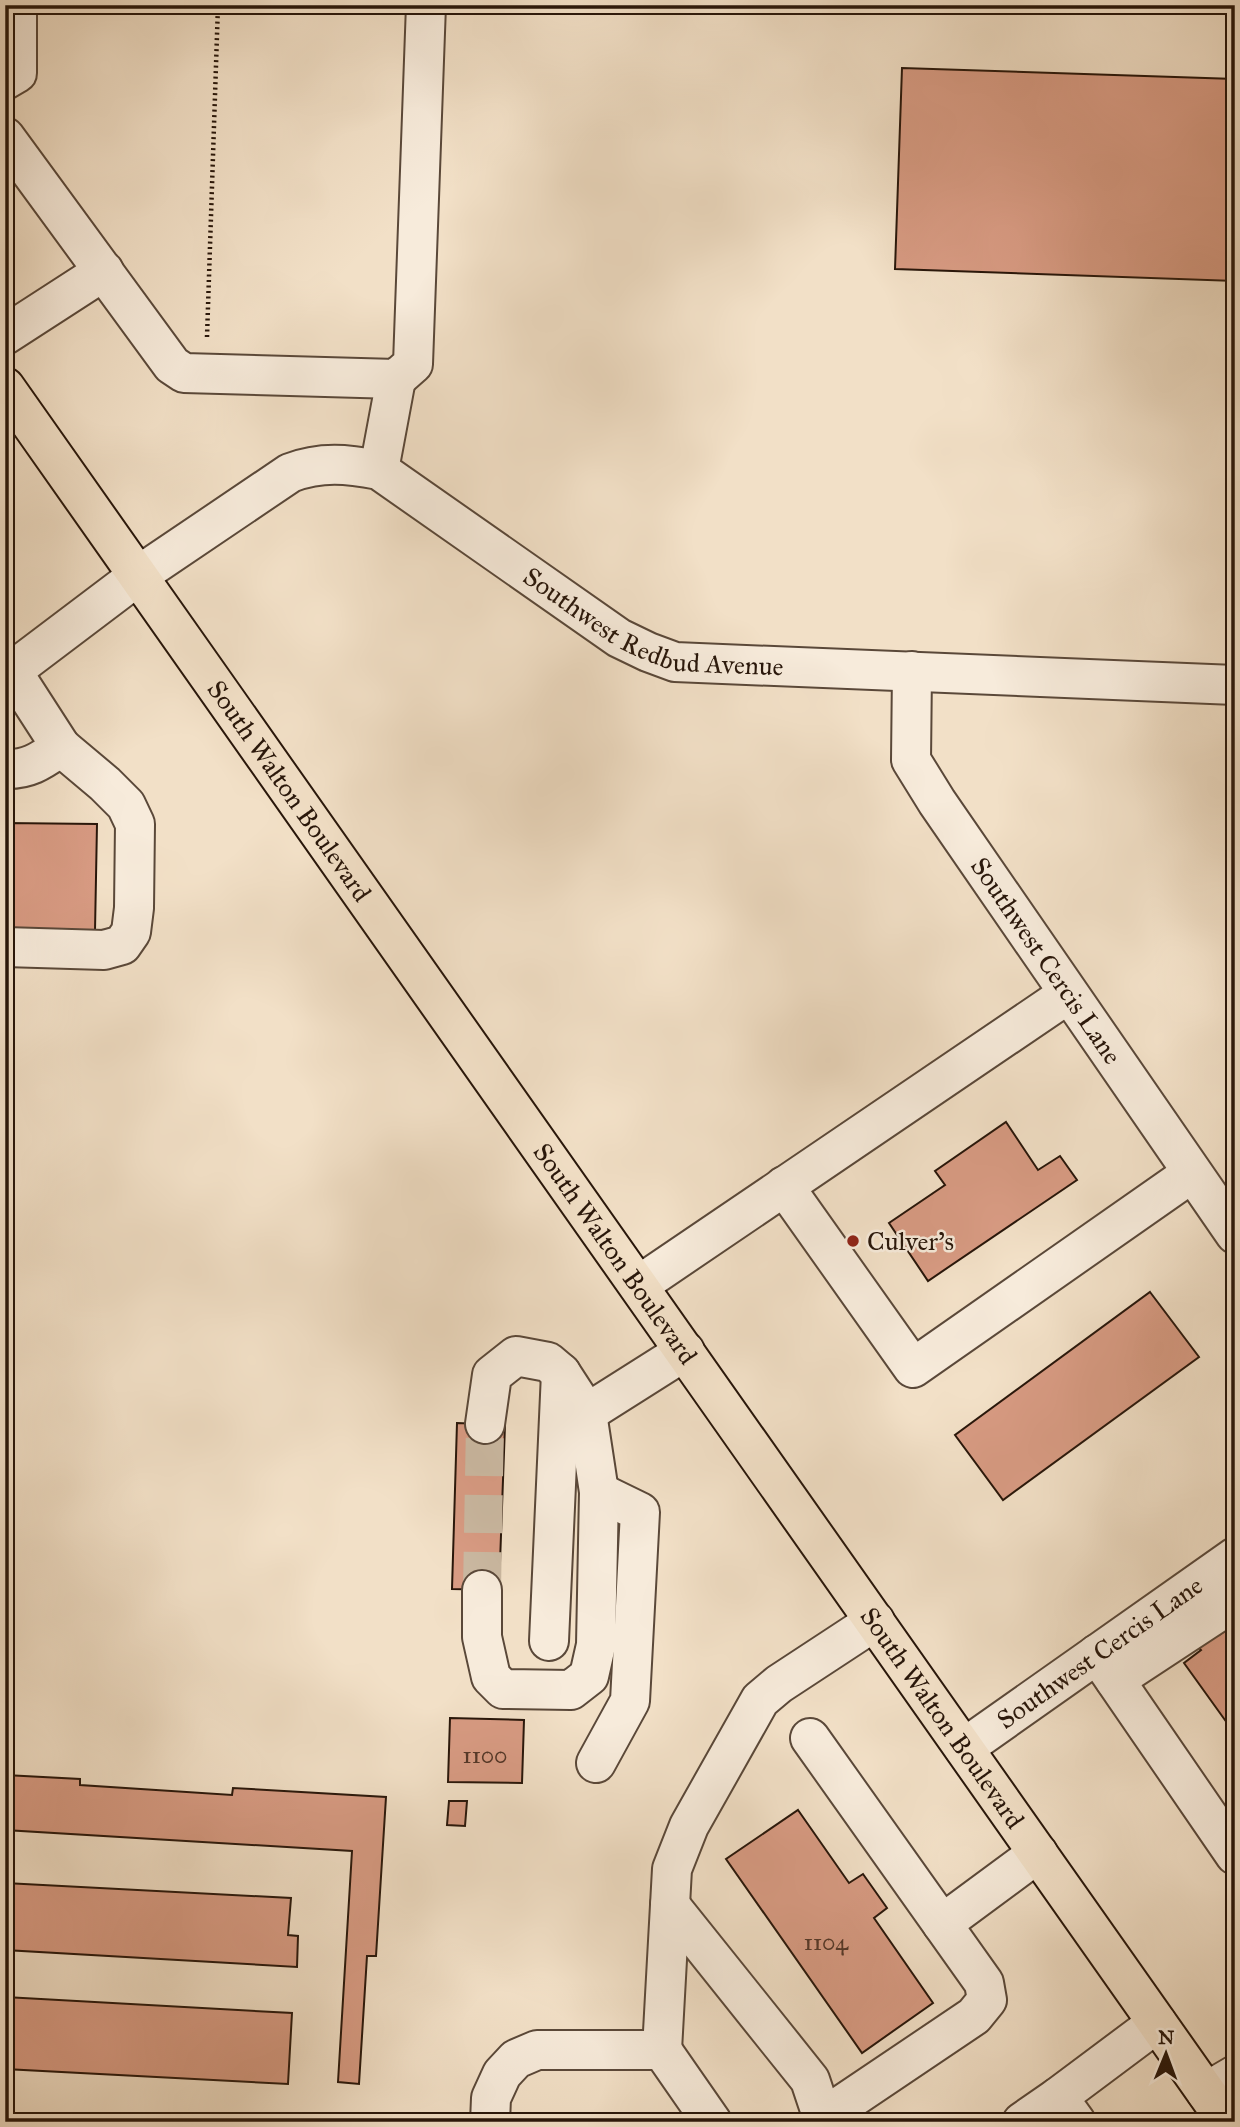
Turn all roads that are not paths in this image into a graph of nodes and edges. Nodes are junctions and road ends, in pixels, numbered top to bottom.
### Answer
1 (17, 5) edge
2 (426, 5) edge
3 (5, 80) edge
4 (5, 137) edge
5 (104, 271) junction
6 (5, 335) edge
7 (396, 379) junction
8 (5, 387) edge
9 (379, 470) junction
10 (139, 575) junction
11 (9, 671) edge
12 (912, 671) junction
13 (1235, 685) edge
14 (61, 747) junction
15 (5, 769) edge
16 (5, 947) edge
17 (1068, 994) junction
18 (1192, 1173) junction
19 (784, 1186) junction
20 (1235, 1234) edge
21 (639, 1285) junction
22 (685, 1351) junction
23 (561, 1373) junction
24 (587, 1413) junction
25 (485, 1424) tunnel mouth
26 (599, 1492) junction
27 (1235, 1557) edge
28 (482, 1590) tunnel mouth
29 (1235, 1601) edge
30 (875, 1621) junction
31 (549, 1641) dead end
32 (1106, 1667) junction
33 (810, 1738) dead end
34 (964, 1748) junction
35 (596, 1763) dead end
36 (1038, 1853) junction
37 (1235, 1855) edge
38 (670, 1905) junction
39 (942, 1924) junction
40 (1157, 2023) junction
41 (663, 2050) junction
42 (1222, 2096) edge
43 (1067, 2109) edge
44 (824, 2119) edge
45 (490, 2122) edge
46 (712, 2122) edge
47 (1022, 2122) edge

1 - 3 street
2 - 7 street
4 - 5 street
5 - 6 street
5 - 7 street
7 - 9 street
8 - 10 main road, South Walton Boulevard
9 - 10 street, Southwest Redbud Avenue
9 - 12 street, Southwest Redbud Avenue
10 - 11 street, Southwest Redbud Avenue
10 - 21 main road, South Walton Boulevard
11 - 14 street
12 - 13 street, Southwest Redbud Avenue
12 - 17 street, Southwest Cercis Lane
14 - 15 street
14 - 16 street
17 - 18 street, Southwest Cercis Lane
17 - 19 street
18 - 19 street
18 - 20 street, Southwest Cercis Lane
19 - 21 street
21 - 22 main road, South Walton Boulevard
22 - 24 street
22 - 30 main road, South Walton Boulevard
23 - 24 street
23 - 25 street
23 - 31 street
24 - 26 street
26 - 28 street
26 - 35 street
27 - 32 street, Southwest Cercis Lane
29 - 32 street
30 - 34 main road, South Walton Boulevard
30 - 38 street
32 - 34 street, Southwest Cercis Lane
32 - 37 street
33 - 39 street
34 - 36 main road, South Walton Boulevard
36 - 39 street
36 - 40 main road, South Walton Boulevard
38 - 41 street
38 - 44 street
39 - 44 street
40 - 42 main road, South Walton Boulevard
40 - 43 street
41 - 45 street
41 - 46 street
43 - 47 street

